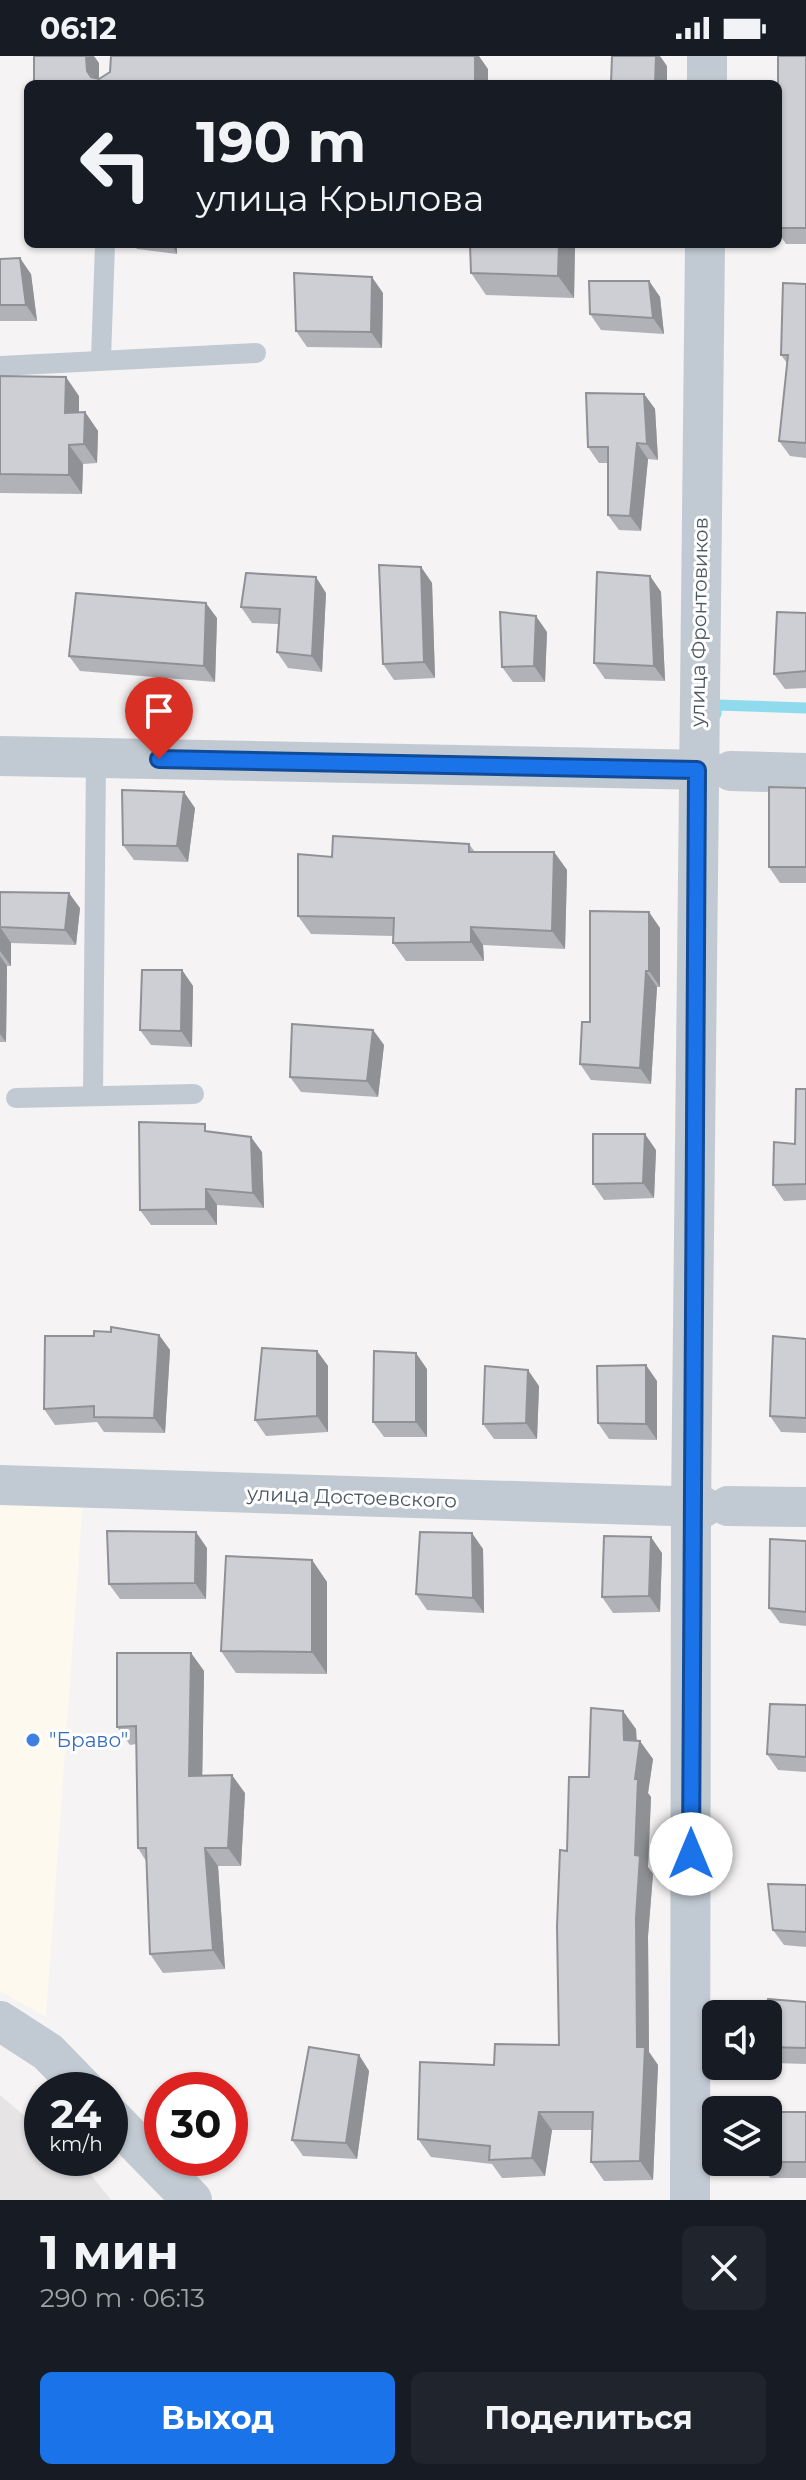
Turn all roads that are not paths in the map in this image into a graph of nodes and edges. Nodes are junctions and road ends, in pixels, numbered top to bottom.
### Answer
1 (707, 56) edge
2 (707, 80) edge
3 (105, 248) edge
4 (705, 248) edge
5 (256, 353) dead end
6 (101, 359) junction
7 (0, 366) edge
8 (0, 756) edge
9 (96, 758) junction
10 (712, 771) junction
11 (806, 773) edge
12 (194, 1094) dead end
13 (93, 1096) junction
14 (16, 1098) dead end
15 (0, 1485) edge
16 (708, 1507) junction
17 (806, 1507) edge
18 (0, 2021) edge
19 (67, 2072) edge
20 (128, 2134) edge
21 (192, 2200) edge
22 (690, 2200) edge

1 - 2 street
3 - 6 lane
4 - 10 street, улица Фронтовиков
5 - 6 lane
6 - 7 lane
8 - 9 street
9 - 10 street
9 - 13 lane
10 - 11 street
10 - 16 street, улица Фронтовиков
12 - 13 lane
13 - 14 lane
15 - 16 street, улица Достоевского
16 - 17 street, улица Достоевского
16 - 22 street, улица Фронтовиков
18 - 19 street
20 - 21 street

